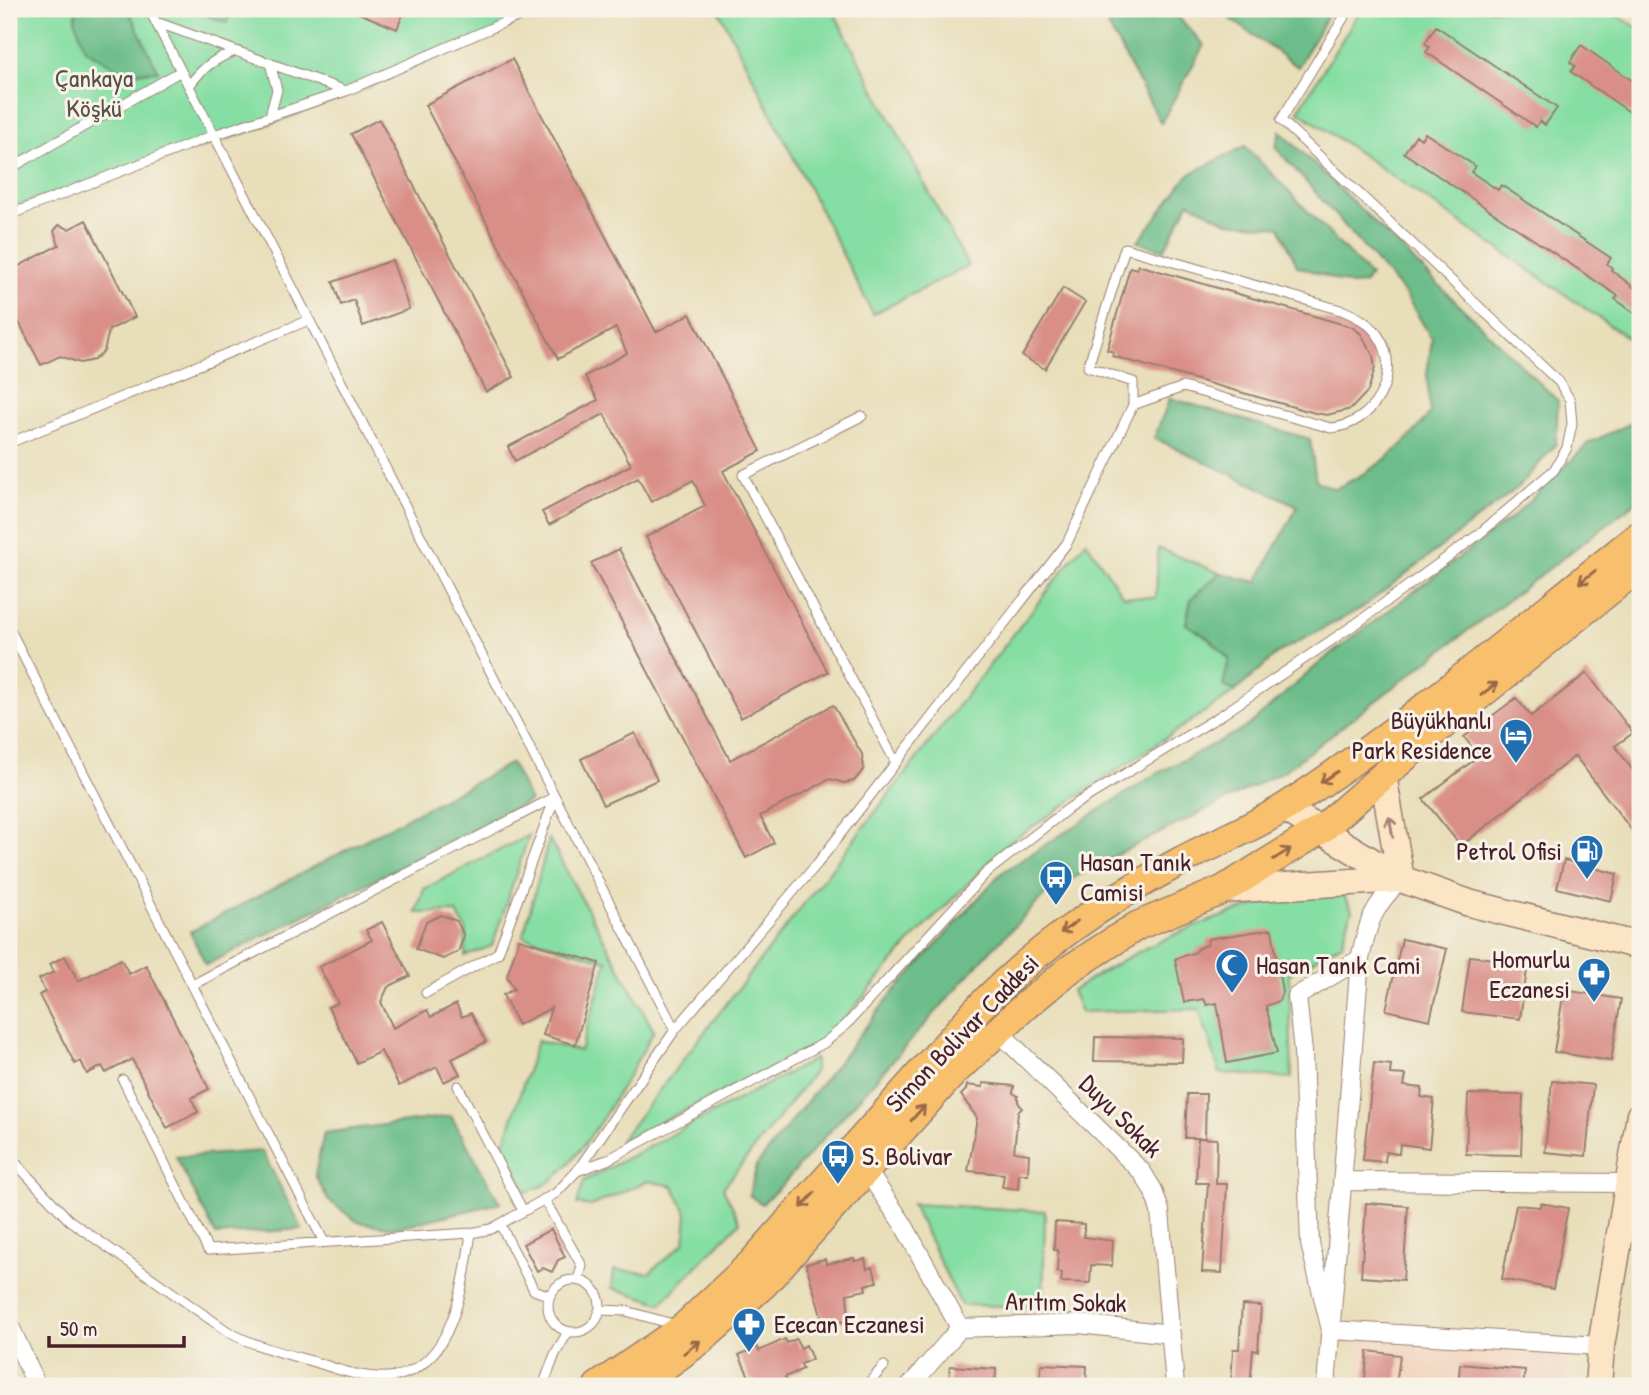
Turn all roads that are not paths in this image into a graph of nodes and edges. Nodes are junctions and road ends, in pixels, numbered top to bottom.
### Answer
1 (149, 9) edge
2 (535, 9) edge
3 (1349, 9) edge
4 (156, 22) junction
5 (235, 51) junction
6 (270, 63) junction
7 (181, 71) junction
8 (189, 86) junction
9 (346, 91) junction
10 (270, 116) junction
11 (214, 135) junction
12 (9, 169) edge
13 (9, 215) edge
14 (309, 320) junction
15 (1133, 405) junction
16 (862, 416) dead end
17 (9, 443) edge
18 (1640, 535) edge
19 (1640, 566) edge
20 (9, 628) edge
21 (896, 763) junction
22 (1383, 775) junction
23 (555, 797) junction
24 (1284, 808) junction
25 (1322, 829) junction
26 (1401, 879) junction
27 (1223, 890) junction
28 (1640, 946) edge
29 (1360, 959) junction
30 (192, 985) junction
31 (426, 993) dead end
32 (675, 1030) junction
33 (998, 1031) junction
34 (123, 1080) dead end
35 (458, 1086) dead end
36 (1640, 1115) edge
37 (9, 1156) edge
38 (577, 1171) junction
39 (867, 1171) junction
40 (1342, 1181) junction
41 (1628, 1183) junction
42 (544, 1199) junction
43 (523, 1211) junction
44 (500, 1224) junction
45 (471, 1233) junction
46 (324, 1241) junction
47 (578, 1280) junction
48 (550, 1296) junction
49 (599, 1310) junction
50 (9, 1324) edge
51 (684, 1327) junction
52 (960, 1328) junction
53 (1331, 1329) junction
54 (568, 1332) junction
55 (1171, 1334) junction
56 (1601, 1346) junction
57 (884, 1366) dead end
58 (37, 1386) edge
59 (543, 1386) edge
60 (598, 1386) edge
61 (637, 1386) edge
62 (866, 1386) edge
63 (910, 1386) edge
64 (1175, 1386) edge
65 (1326, 1386) edge
66 (1598, 1386) edge

1 - 4 lane
2 - 9 lane
3 - 38 lane
4 - 5 lane
4 - 7 lane
5 - 6 lane
5 - 8 lane
6 - 9 lane
6 - 10 lane
7 - 8 lane
7 - 12 lane
8 - 11 lane
9 - 10 lane
10 - 11 lane
11 - 13 lane
11 - 14 lane
14 - 17 lane
14 - 23 lane
15 - 15 lane
15 - 21 lane
16 - 21 lane
18 -> 24 main road, Simon Bolivar Caddesi
22 -> 19 main road, Simon Bolivar Caddesi
20 - 30 lane
21 - 32 lane
22 - 25 main road, Simon Bolivar Caddesi
26 -> 22 main road
23 - 30 lane
23 - 31 lane
23 - 32 lane
24 - 25 main road
24 -> 51 main road, Simon Bolivar Caddesi
25 - 26 main road
27 -> 25 main road, Simon Bolivar Caddesi
26 - 27 main road
26 - 28 main road
26 - 29 street
27 - 33 main road, Simon Bolivar Caddesi
29 - 40 street
29 - 53 street
30 - 46 lane
32 - 38 lane
39 -> 33 main road, Simon Bolivar Caddesi
33 - 55 street, Duyu Sokak
34 - 46 lane
35 - 43 lane
36 - 41 main road
37 - 45 lane
38 - 42 lane
39 - 52 street
61 -> 39 main road, Simon Bolivar Caddesi
40 - 41 street
40 - 53 street
41 - 56 main road
42 - 43 lane
42 - 47 lane
43 - 44 lane
44 - 45 lane
44 - 48 lane
45 - 46 lane
47 - 48 lane
47 - 49 lane
48 - 54 lane
49 - 51 lane
49 - 54 lane
50 - 58 street
51 - 60 main road, Simon Bolivar Caddesi
52 - 55 street, Arıtım Sokak
52 - 63 street
53 - 56 street
53 - 65 street
54 - 59 lane
55 - 64 street, Duyu Sokak
56 - 66 main road
57 - 62 lane

